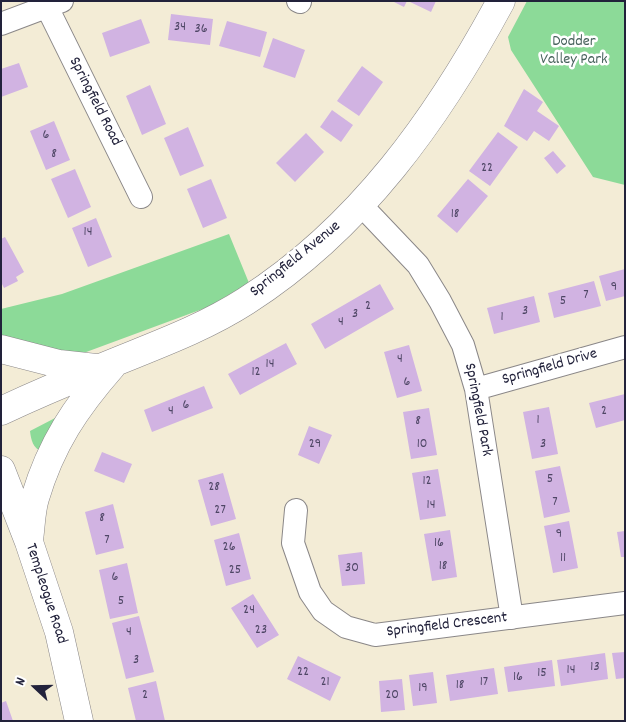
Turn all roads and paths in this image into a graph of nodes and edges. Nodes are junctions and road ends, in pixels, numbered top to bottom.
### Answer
1 (501, 1) edge
2 (54, 4) edge
3 (1, 24) edge
4 (142, 197) dead end
5 (361, 205) junction
6 (625, 347) edge
7 (1, 349) edge
8 (107, 365) junction
9 (476, 389) junction
10 (1, 411) edge
11 (1, 470) edge
12 (296, 510) dead end
13 (29, 542) junction
14 (625, 603) edge
15 (512, 618) junction
16 (79, 721) edge

1 - 5 main road, Springfield Avenue
2 - 3 street, Springfield Road
2 - 4 street, Springfield Road
5 - 8 main road, Springfield Avenue
5 - 9 street, Springfield Park
6 - 9 street, Springfield Drive
7 - 8 main road
8 - 10 main road, Springfield Avenue
8 - 13 main road
9 - 15 street, Springfield Park
11 - 13 main road, Templeogue Road
12 - 15 street, Springfield Crescent
13 - 16 main road, Templeogue Road
14 - 15 street, Springfield Crescent

